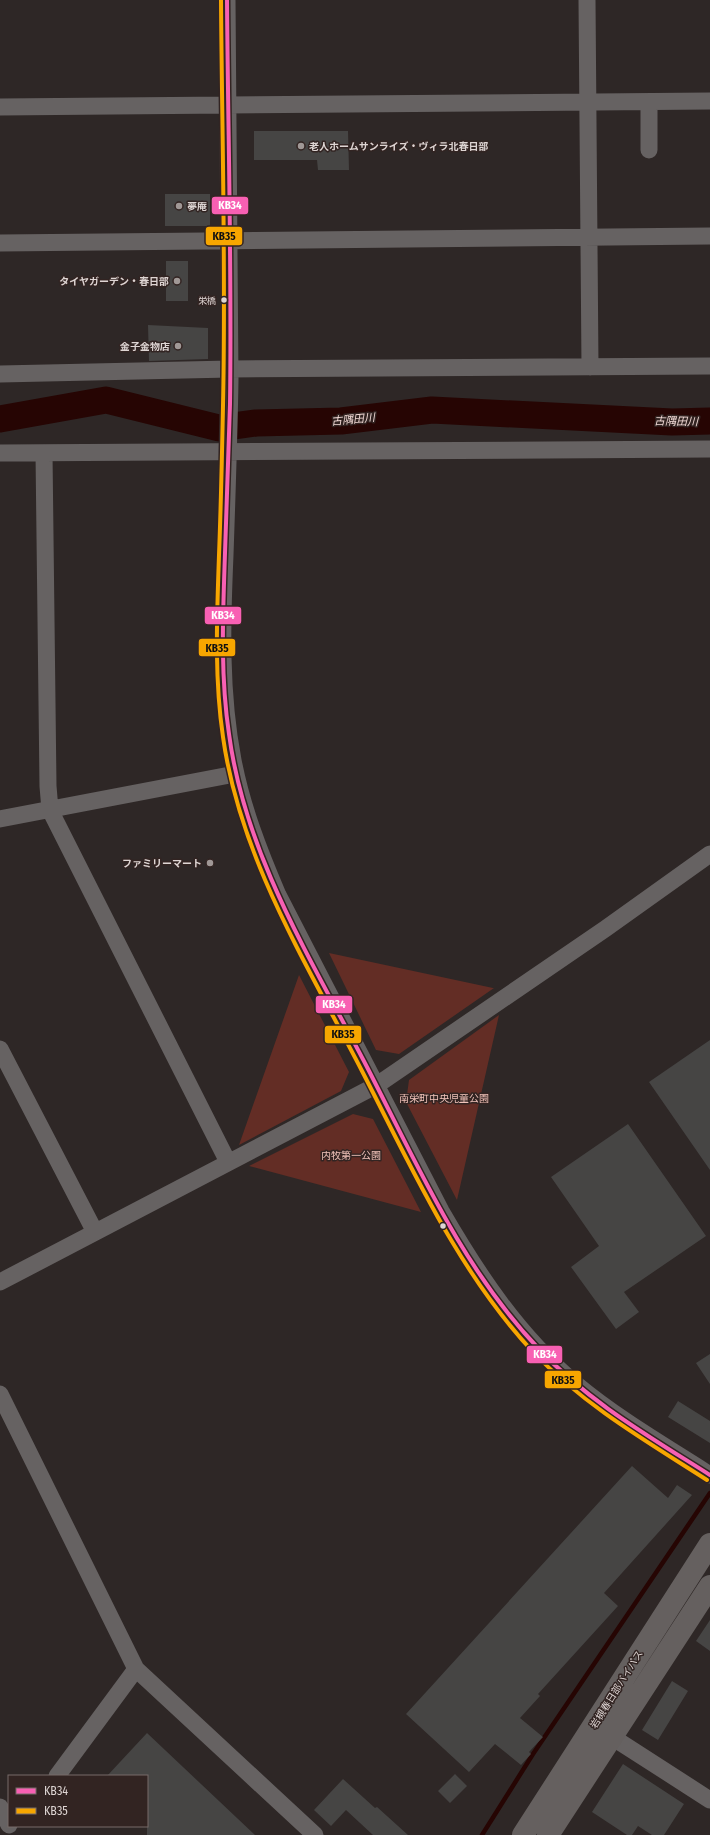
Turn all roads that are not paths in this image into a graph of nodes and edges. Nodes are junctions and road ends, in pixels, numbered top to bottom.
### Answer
1 (228, 0) edge
2 (586, 0) edge
3 (710, 101) edge
4 (587, 102) junction
5 (649, 102) junction
6 (228, 105) junction
7 (0, 107) edge
8 (649, 150) dead end
9 (588, 236) junction
10 (710, 236) edge
11 (229, 240) junction
12 (0, 243) edge
13 (710, 366) edge
14 (590, 367) junction
15 (0, 374) edge
16 (230, 374) junction
17 (229, 446) junction
18 (710, 449) edge
19 (0, 453) edge
20 (44, 453) junction
21 (235, 774) junction
22 (50, 810) junction
23 (0, 819) edge
24 (710, 854) edge
25 (0, 1049) edge
26 (377, 1085) junction
27 (228, 1162) junction
28 (95, 1232) junction
29 (0, 1282) edge
30 (0, 1394) edge
31 (710, 1475) edge
32 (710, 1544) edge
33 (710, 1586) edge
34 (136, 1669) junction
35 (612, 1737) junction
36 (58, 1775) edge
37 (710, 1800) edge
38 (0, 1807) edge
39 (8, 1821) edge
40 (315, 1835) edge
41 (523, 1835) edge
42 (548, 1835) edge

1 - 6 street
2 - 4 street
3 - 5 street
4 - 5 street
4 - 6 street
4 - 9 street
5 - 8 street
6 - 7 street
6 - 11 street
9 - 10 street
9 - 11 street
9 - 14 street
11 - 12 street
11 - 16 street
13 - 14 street
14 - 16 street
15 - 16 street
16 - 17 street
17 - 18 street
17 - 20 street
17 - 21 street
19 - 20 street
20 - 22 street
21 - 22 street
21 - 26 street
22 - 23 street
22 - 27 street
24 - 26 street
25 - 28 street
26 - 27 street
26 - 31 street
27 - 28 street
28 - 29 street
30 - 34 street
32 - 41 highway, 岩槻春日部バイパス
33 - 35 highway
34 - 36 street
34 - 40 street
35 - 37 street
35 - 42 highway
38 - 39 street

